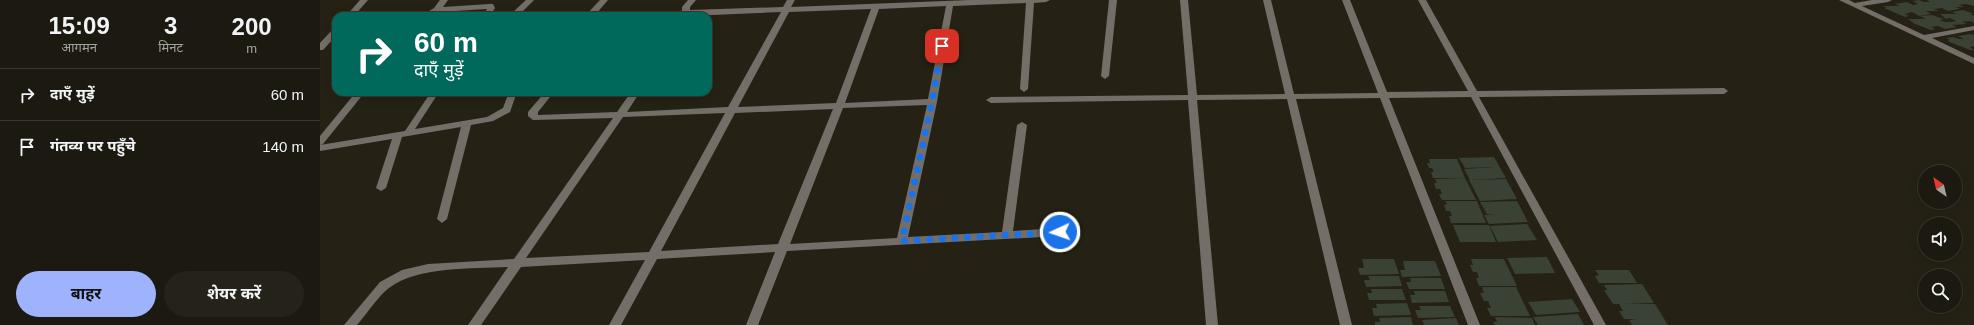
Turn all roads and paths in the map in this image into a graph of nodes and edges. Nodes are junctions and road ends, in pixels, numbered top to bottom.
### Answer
1 (364, 0) edge
2 (444, 0) edge
3 (530, 0) edge
4 (604, 0) edge
5 (692, 0) edge
6 (791, 0) edge
7 (1030, 0) edge
8 (1046, 0) edge
9 (1113, 0) edge
10 (1184, 0) edge
11 (1267, 0) edge
12 (1346, 0) edge
13 (1422, 0) edge
14 (1843, 0) edge
15 (1888, 0) edge
16 (974, 1) edge
17 (895, 3) edge
18 (950, 3) junction
19 (1854, 5) junction
20 (876, 7) junction
21 (437, 10) junction
22 (785, 10) junction
23 (354, 12) edge
24 (433, 12) edge
25 (488, 12) edge
26 (518, 12) edge
27 (593, 12) edge
28 (686, 12) edge
29 (712, 13) edge
30 (1974, 28) edge
31 (332, 35) edge
32 (1925, 37) junction
33 (320, 48) edge
34 (1974, 61) edge
35 (1105, 76) dead end
36 (1024, 89) dead end
37 (1724, 91) dead end
38 (1474, 94) junction
39 (358, 96) edge
40 (432, 96) edge
41 (512, 96) edge
42 (547, 96) edge
43 (633, 96) edge
44 (1383, 96) junction
45 (1193, 97) junction
46 (1290, 97) junction
47 (991, 100) dead end
48 (932, 102) junction
49 (839, 106) junction
50 (732, 109) junction
51 (620, 114) junction
52 (467, 123) junction
53 (1022, 125) dead end
54 (408, 133) junction
55 (398, 135) junction
56 (320, 142) edge
57 (320, 148) edge
58 (381, 188) dead end
59 (442, 219) dead end
60 (1060, 232) dead end
61 (1007, 235) junction
62 (902, 241) junction
63 (783, 248) junction
64 (652, 255) junction
65 (518, 263) junction
66 (350, 325) edge
67 (474, 325) edge
68 (615, 325) edge
69 (752, 325) edge
70 (1212, 325) edge
71 (1346, 325) edge
72 (1474, 325) edge
73 (1600, 325) edge

1 - 23 street
2 - 21 street
3 - 26 street
4 - 27 street
5 - 28 street
6 - 22 street
7 - 8 street
7 - 16 street
7 - 36 street
9 - 35 street
10 - 45 street
11 - 46 street
12 - 44 street
13 - 38 street
14 - 19 street
15 - 19 street
16 - 18 street
17 - 18 street
17 - 20 street
18 - 48 street
19 - 32 street
20 - 22 street
20 - 49 street
21 - 24 street
21 - 25 street
22 - 29 street
22 - 50 street
30 - 32 street
31 - 33 street
32 - 34 street
37 - 38 street
38 - 44 street
38 - 73 street
39 - 56 street
40 - 54 street
41 - 52 street
42 - 51 street
43 - 51 street
44 - 46 street
44 - 72 street
45 - 46 street
45 - 47 street
45 - 70 street
46 - 71 street
48 - 49 street
48 - 62 street
49 - 50 street
49 - 63 street
50 - 51 street
50 - 64 street
51 - 65 street
52 - 54 street
52 - 59 street
53 - 61 street
54 - 55 street
55 - 57 street
55 - 58 street
60 - 61 street
61 - 62 street
62 - 63 street
63 - 64 street
63 - 69 street
64 - 65 street
64 - 68 street
65 - 66 street
65 - 67 street

